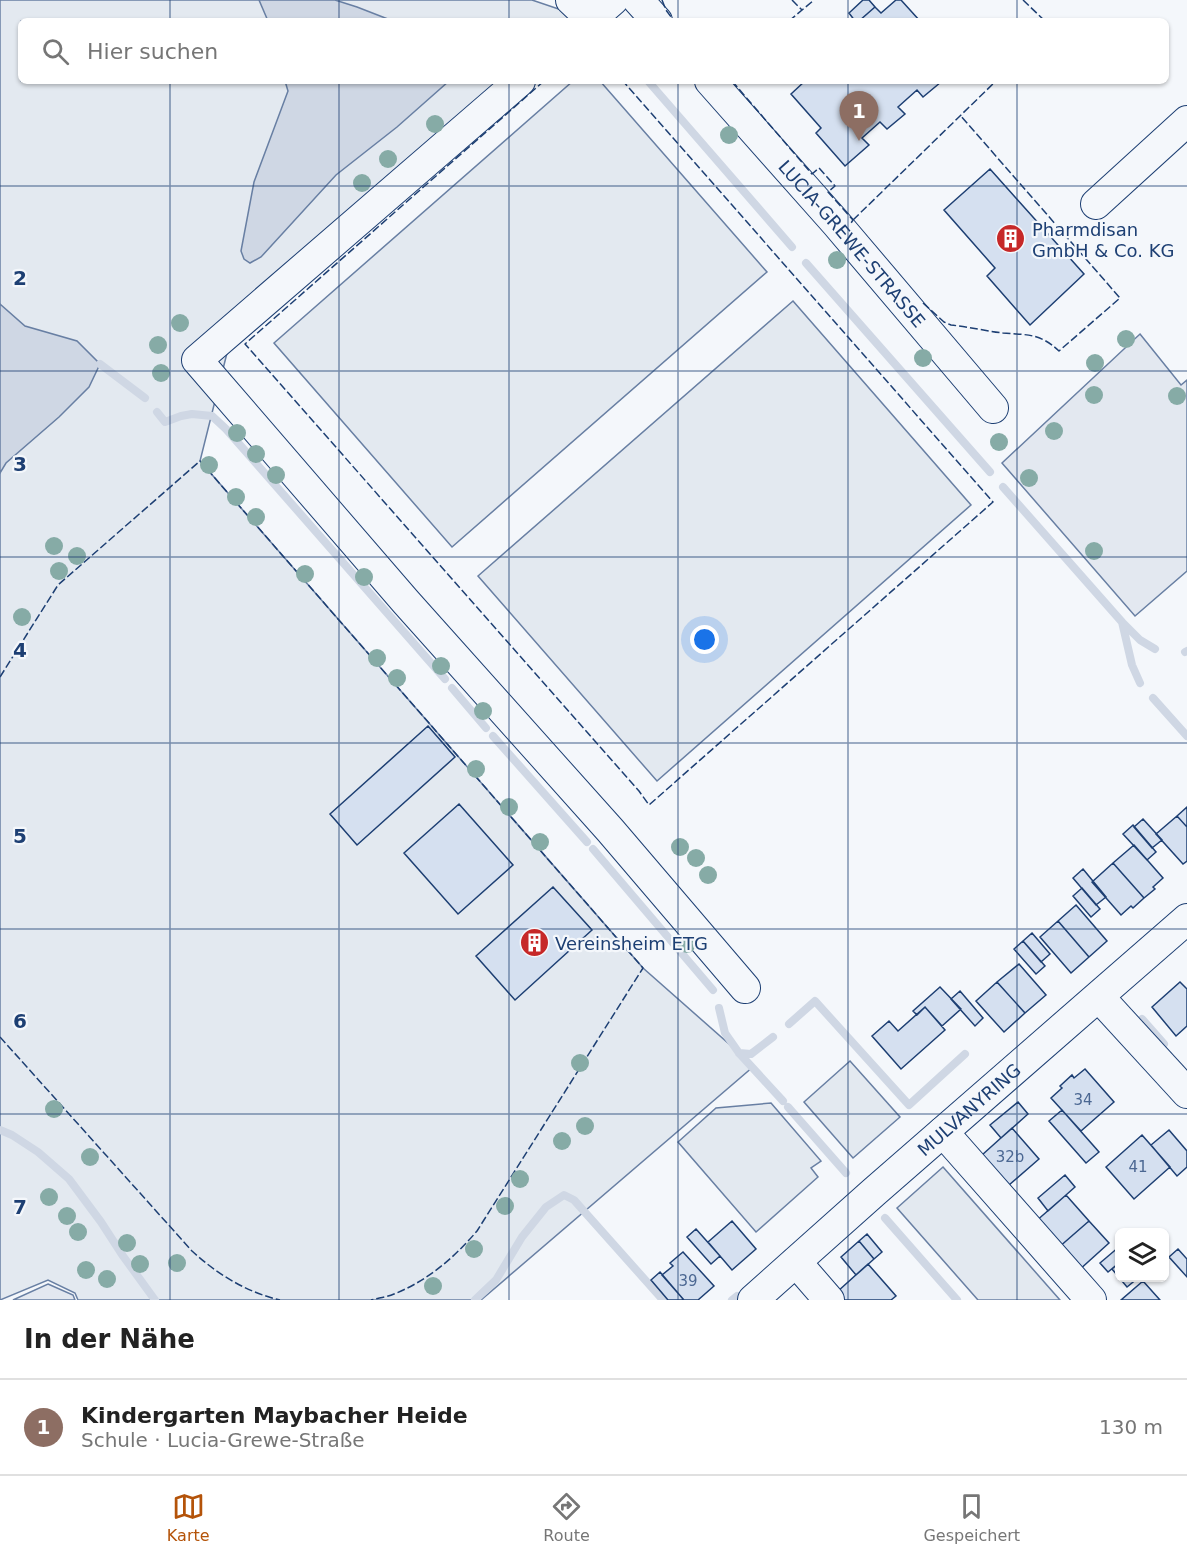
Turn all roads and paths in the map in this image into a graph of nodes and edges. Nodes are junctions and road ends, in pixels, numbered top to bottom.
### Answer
1 (638, 0) edge
2 (654, 18) edge
3 (517, 84) edge
4 (713, 84) edge
5 (1187, 121) edge
6 (1096, 204) dead end
7 (993, 408) dead end
8 (1187, 919) edge
9 (745, 988) dead end
10 (1100, 996) junction
11 (1187, 1093) edge
12 (943, 1132) junction
13 (796, 1262) junction
14 (753, 1300) edge
15 (829, 1300) edge
16 (1091, 1300) edge

1 - 2 street
3 - 9 street
4 - 7 street, LUCIA-GREWE-STRASSE
5 - 6 street
8 - 10 street, MULVANYRING
10 - 11 street
10 - 12 street, MULVANYRING
12 - 13 street, MULVANYRING
12 - 16 street
13 - 14 street, MULVANYRING
13 - 15 street

